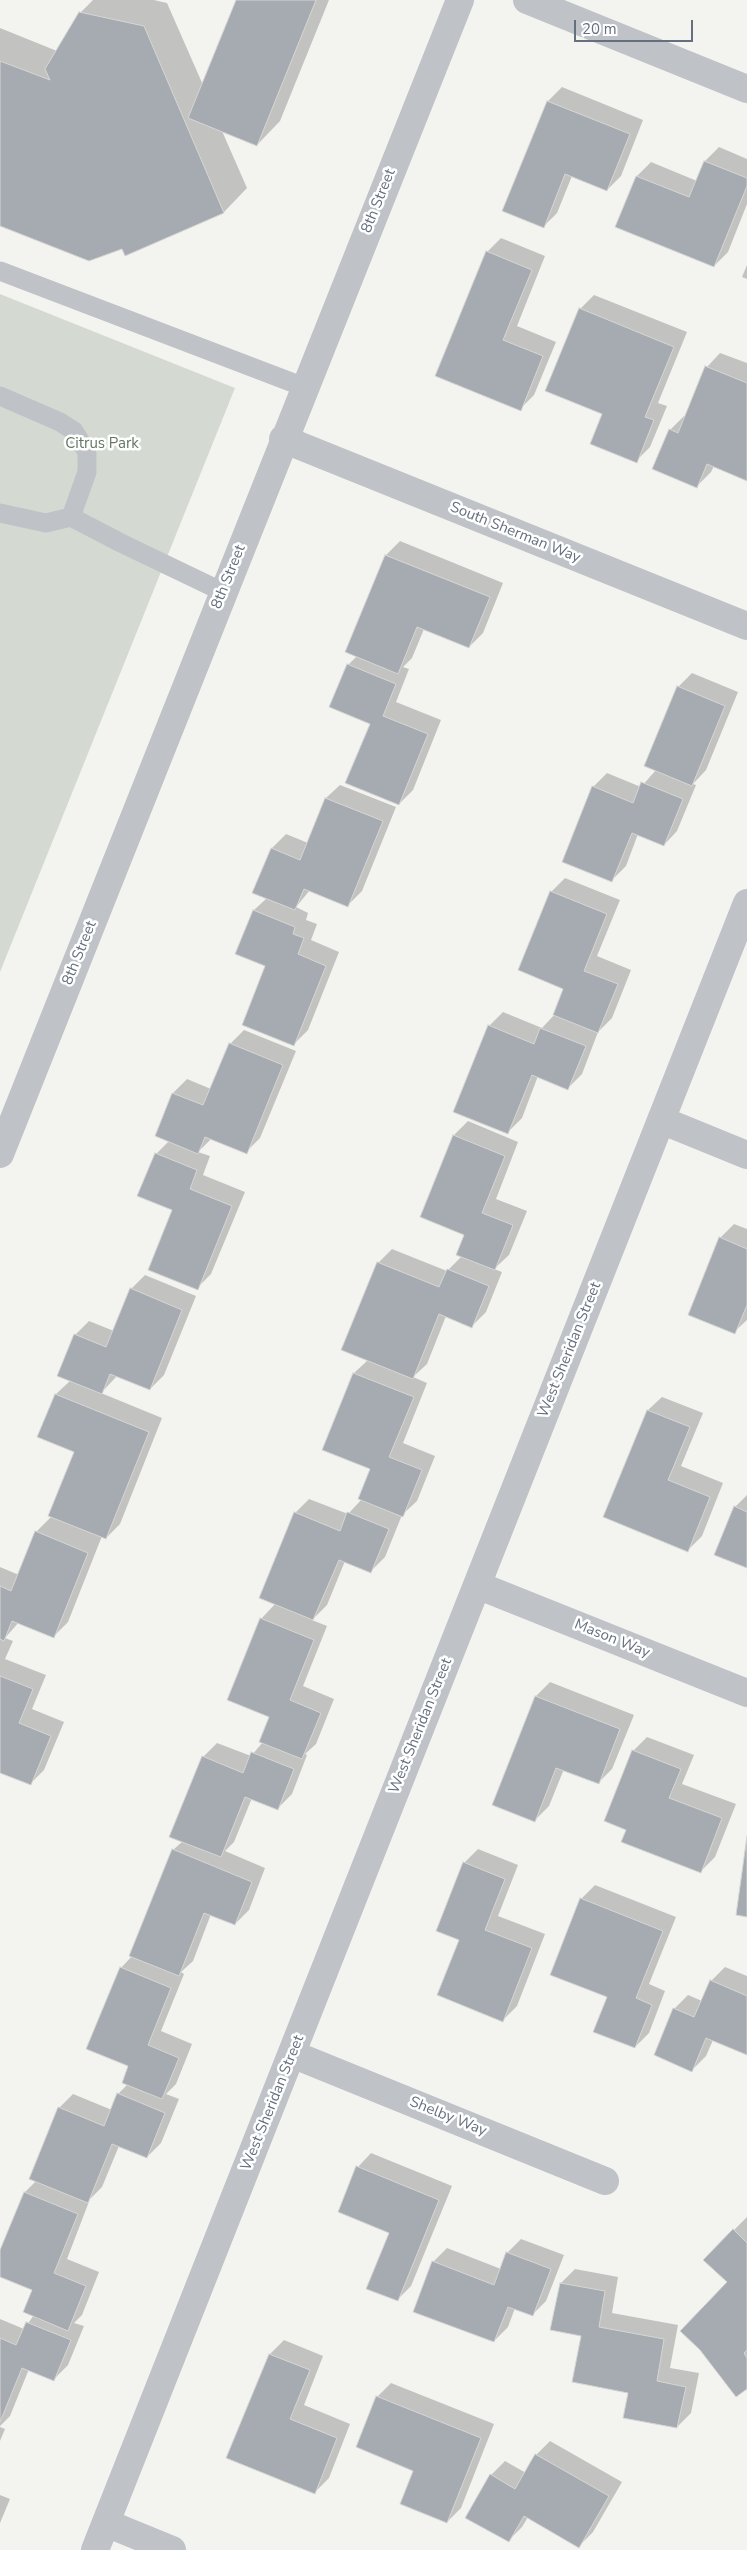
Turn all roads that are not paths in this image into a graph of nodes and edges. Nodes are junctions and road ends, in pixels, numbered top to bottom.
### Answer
1 (460, 0) edge
2 (526, 0) edge
3 (747, 89) edge
4 (0, 271) edge
5 (304, 387) junction
6 (0, 396) edge
7 (283, 439) junction
8 (0, 513) edge
9 (71, 517) junction
10 (223, 592) junction
11 (747, 626) edge
12 (747, 903) edge
13 (661, 1120) junction
14 (0, 1154) edge
15 (747, 1155) edge
16 (477, 1585) junction
17 (747, 1694) edge
18 (292, 2054) junction
19 (605, 2181) dead end
20 (106, 2523) junction
21 (95, 2550) edge
22 (172, 2550) edge

1 - 5 street, 8th Street
2 - 3 street
4 - 5 lane
5 - 7 street, 8th Street
6 - 9 lane
7 - 10 street, 8th Street
7 - 11 street, South Sherman Way
8 - 9 lane
9 - 10 lane
10 - 14 street, 8th Street
12 - 13 street, West Sheridan Street
13 - 15 street
13 - 16 street, West Sheridan Street
16 - 17 street, Mason Way
16 - 18 street, West Sheridan Street
18 - 19 street, Shelby Way
18 - 20 street, West Sheridan Street
20 - 21 street, West Sheridan Street
20 - 22 street

